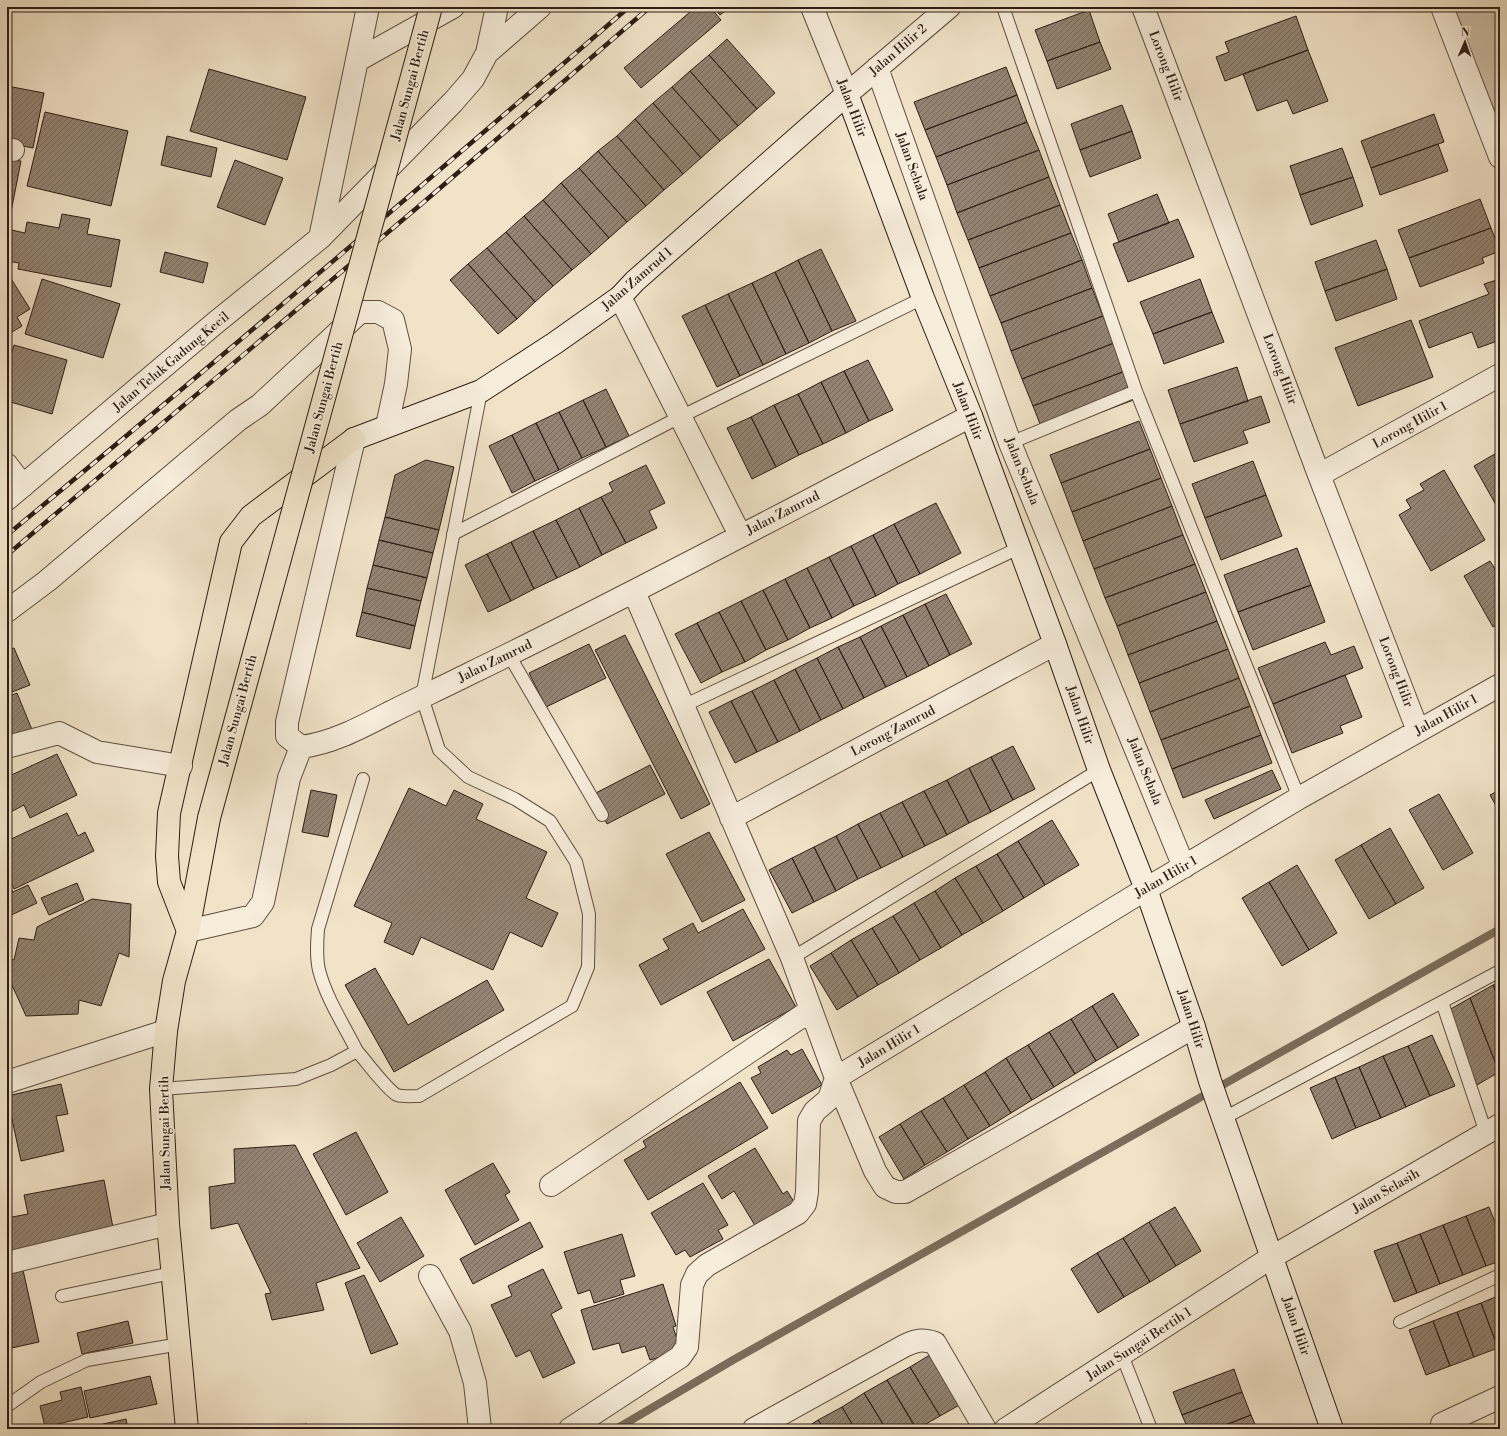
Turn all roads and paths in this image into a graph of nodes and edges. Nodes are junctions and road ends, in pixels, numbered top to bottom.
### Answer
1 (368, 7) edge
2 (431, 7) edge
3 (453, 7) edge
4 (497, 7) edge
5 (540, 7) edge
6 (812, 7) edge
7 (949, 7) edge
8 (1003, 7) edge
9 (1143, 7) edge
10 (1442, 7) edge
11 (487, 54) junction
12 (358, 60) junction
13 (877, 68) junction
14 (847, 94) junction
15 (1500, 157) edge
16 (320, 238) junction
17 (620, 297) junction
18 (923, 298) junction
19 (1500, 375) edge
20 (481, 391) junction
21 (1136, 391) junction
22 (971, 416) junction
23 (680, 417) junction
24 (386, 426) junction
25 (354, 439) junction
26 (1010, 443) junction
27 (7, 465) edge
28 (1319, 475) junction
29 (15, 493) edge
30 (453, 534) junction
31 (740, 535) junction
32 (1019, 548) junction
33 (634, 592) junction
34 (7, 611) edge
35 (1055, 644) junction
36 (509, 655) junction
37 (1500, 685) edge
38 (422, 697) junction
39 (683, 706) junction
40 (1418, 731) junction
41 (7, 747) edge
42 (301, 747) junction
43 (181, 766) junction
44 (1098, 770) junction
45 (363, 779) dead end
46 (1299, 798) junction
47 (602, 815) dead end
48 (731, 818) junction
49 (1184, 867) junction
50 (1146, 888) junction
51 (188, 931) junction
52 (792, 958) junction
53 (1500, 971) edge
54 (1442, 1002) junction
55 (811, 1010) junction
56 (1194, 1027) junction
57 (166, 1031) junction
58 (357, 1051) junction
59 (836, 1078) junction
60 (7, 1082) edge
61 (161, 1089) junction
62 (1221, 1111) junction
63 (1496, 1130) edge
64 (551, 1185) dead end
65 (168, 1224) junction
66 (1272, 1257) junction
67 (7, 1263) edge
68 (172, 1272) junction
69 (1500, 1275) edge
70 (430, 1276) dead end
71 (62, 1296) dead end
72 (1400, 1322) dead end
73 (180, 1344) junction
74 (1122, 1355) junction
75 (1500, 1397) edge
76 (7, 1406) edge
77 (1442, 1424) dead end
78 (187, 1429) edge
79 (480, 1429) edge
80 (570, 1429) edge
81 (754, 1429) edge
82 (985, 1429) edge
83 (1006, 1429) edge
84 (1151, 1429) edge
85 (1332, 1429) edge

1 - 12 street
2 - 51 main road, Jalan Sungai Bertih, bridge
3 - 12 street
4 - 11 street
5 - 11 street
6 - 14 street, Jalan Hilir
7 - 13 street, Jalan Hilir 2
8 - 21 lane
9 - 28 street, Lorong Hilir
10 - 15 street
11 - 16 street, Jalan Teluk Gadung Kecil
12 - 16 street
13 - 14 street, Jalan Hilir 2
13 - 26 street, Jalan Sehala
14 - 17 street, Jalan Zamrud 1
14 - 18 street, Jalan Hilir
16 - 29 street, Jalan Teluk Gadung Kecil
17 - 20 street, Jalan Zamrud 1
17 - 23 street
18 - 22 street, Jalan Hilir
18 - 23 lane
19 - 28 street, Lorong Hilir 1
20 - 24 street, Jalan Zamrud 1
20 - 30 lane
21 - 26 lane
21 - 46 lane
22 - 31 street, Jalan Zamrud
22 - 32 street, Jalan Hilir
23 - 30 lane
23 - 31 street
24 - 25 street, Jalan Zamrud 1
24 - 34 street
25 - 42 street
25 - 43 main road
26 - 49 street, Jalan Sehala
27 - 29 street, Jalan Teluk Gadung Kecil
28 - 40 street, Lorong Hilir
30 - 38 lane
31 - 33 street, Jalan Zamrud
32 - 35 street, Jalan Hilir
32 - 39 lane
33 - 36 street, Jalan Zamrud
33 - 39 street
35 - 44 street, Jalan Hilir
35 - 48 street, Lorong Zamrud
36 - 38 street, Jalan Zamrud
36 - 47 lane
37 - 40 street, Jalan Hilir 1
38 - 42 street, Jalan Zamrud
38 - 58 lane
39 - 48 street
40 - 46 street, Jalan Hilir 1
41 - 43 street
42 - 51 street
43 - 51 main road
44 - 50 street, Jalan Hilir
44 - 52 lane
45 - 58 lane
46 - 49 street, Jalan Hilir 1
48 - 52 street
49 - 50 street, Jalan Hilir 1
50 - 56 street, Jalan Hilir
50 - 59 street, Jalan Hilir 1
51 - 57 main road, Jalan Sungai Bertih
52 - 55 street
53 - 54 lane
54 - 62 lane
54 - 63 lane
55 - 59 street
55 - 64 street
56 - 59 street
56 - 62 street, Jalan Hilir
57 - 60 street
57 - 61 main road, Jalan Sungai Bertih
58 - 61 lane
59 - 80 street
61 - 65 main road, Jalan Sungai Bertih
62 - 66 street, Jalan Hilir
63 - 66 street, Jalan Selasih
65 - 67 street
65 - 68 main road, Jalan Sungai Bertih
66 - 74 street, Jalan Sungai Bertih 1
66 - 85 street, Jalan Hilir
68 - 71 lane
68 - 73 main road, Jalan Sungai Bertih
69 - 72 lane
70 - 79 street
73 - 76 lane
73 - 78 main road, Jalan Sungai Bertih
74 - 83 street, Jalan Sungai Bertih 1
74 - 84 lane
75 - 77 street
81 - 82 street

